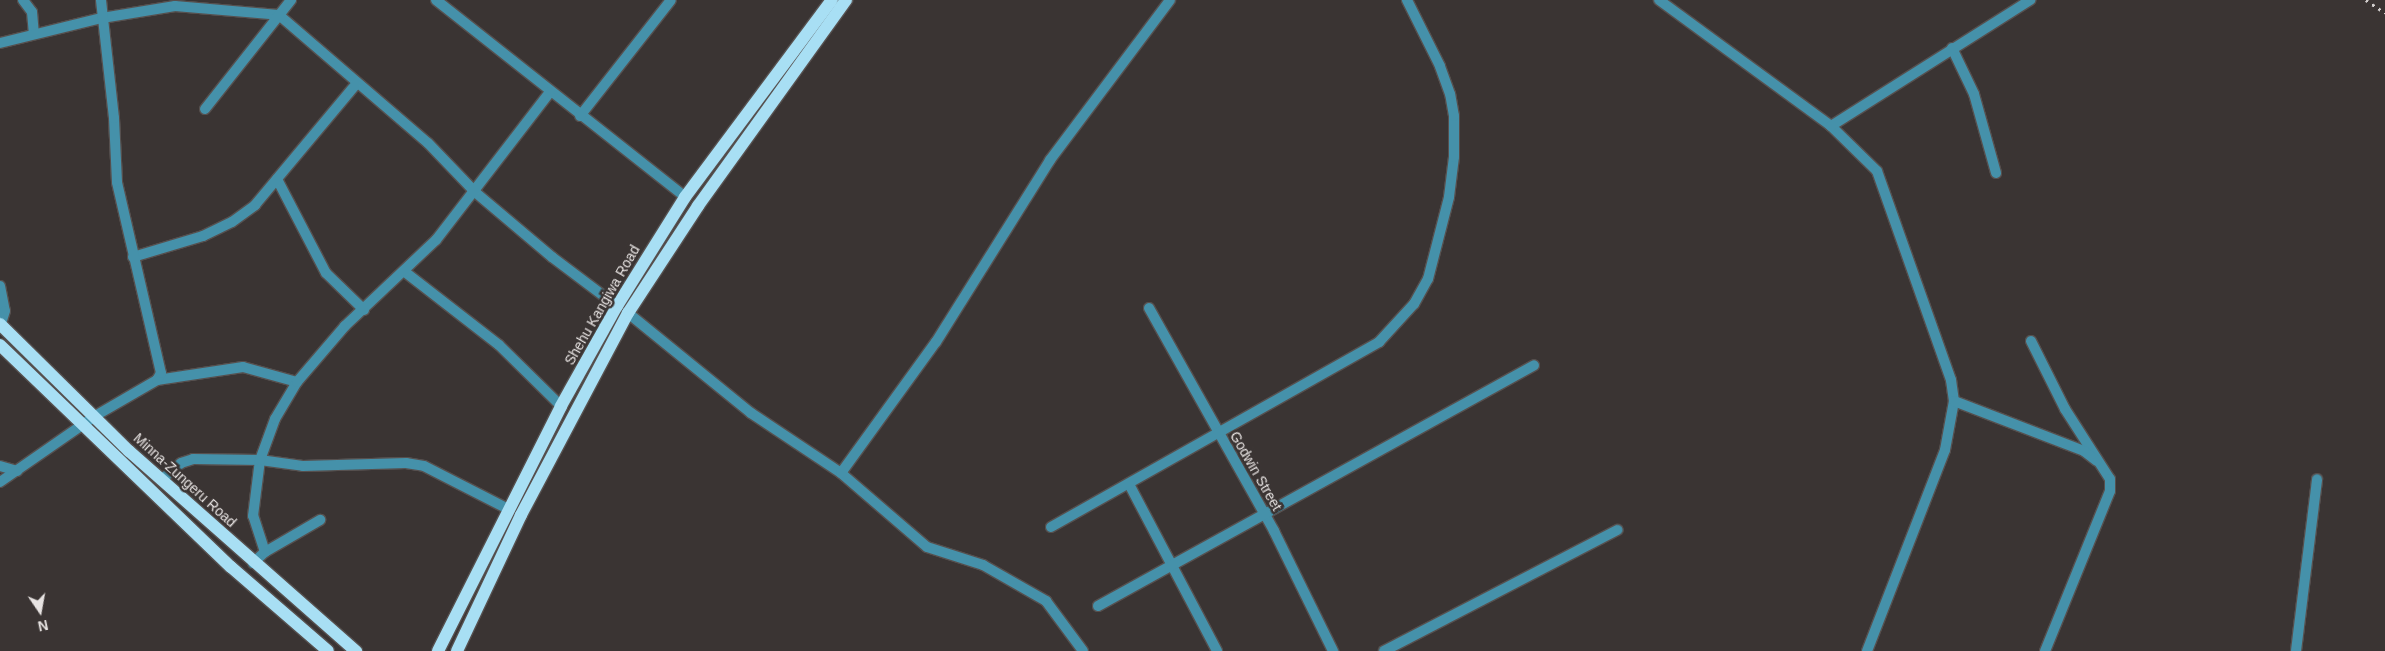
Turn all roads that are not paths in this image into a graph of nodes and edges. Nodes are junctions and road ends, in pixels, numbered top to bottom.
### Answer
1 (23, 0) edge
2 (101, 0) edge
3 (292, 0) edge
4 (436, 0) edge
5 (832, 0) edge
6 (846, 0) edge
7 (1170, 0) edge
8 (1407, 0) edge
9 (1660, 0) edge
10 (2030, 0) edge
11 (670, 1) edge
12 (279, 15) junction
13 (102, 18) junction
14 (34, 34) junction
15 (0, 43) edge
16 (1952, 48) junction
17 (356, 84) junction
18 (550, 92) junction
19 (205, 109) dead end
20 (580, 116) junction
21 (1831, 126) junction
22 (1996, 173) dead end
23 (277, 179) junction
24 (476, 192) junction
25 (685, 197) junction
26 (133, 257) junction
27 (405, 272) junction
28 (0, 286) edge
29 (1148, 308) dead end
30 (622, 309) junction
31 (364, 310) junction
32 (0, 325) edge
33 (2031, 341) dead end
34 (0, 345) edge
35 (1534, 365) dead end
36 (157, 380) junction
37 (297, 382) junction
38 (1954, 401) junction
39 (561, 406) junction
40 (95, 416) junction
41 (82, 425) junction
42 (1219, 434) junction
43 (260, 460) junction
44 (0, 466) edge
45 (2106, 468) junction
46 (18, 471) junction
47 (841, 473) junction
48 (2318, 479) dead end
49 (162, 480) junction
50 (0, 482) edge
51 (1128, 484) junction
52 (508, 509) junction
53 (1264, 513) junction
54 (320, 520) dead end
55 (1051, 527) dead end
56 (1616, 530) dead end
57 (264, 552) junction
58 (252, 563) junction
59 (1173, 564) junction
60 (1098, 606) dead end
61 (328, 651) edge
62 (356, 651) edge
63 (438, 651) edge
64 (457, 651) edge
65 (1083, 651) edge
66 (1217, 651) edge
67 (1334, 651) edge
68 (1384, 651) edge
69 (1867, 651) edge
70 (2045, 651) edge
71 (2296, 651) edge

1 - 14 street
2 - 13 street
3 - 12 street
4 - 18 street
5 - 25 main road, Shehu Kangiwa Road
6 - 30 main road, Shehu Kangiwa Road
7 - 47 street
8 - 42 street
9 - 21 street
10 - 16 street
11 - 20 street
12 - 13 street
12 - 17 street
12 - 19 street
13 - 14 street
13 - 26 street
14 - 15 street
16 - 21 street
16 - 22 street
17 - 23 street
17 - 24 street
18 - 20 street
18 - 24 street
20 - 25 street
21 - 38 street
23 - 26 street
23 - 31 street
24 - 27 street
24 - 30 street
25 - 30 main road, Shehu Kangiwa Road
26 - 36 street
27 - 31 street
27 - 39 street
28 - 32 street
29 - 42 street, Godwin Street
30 - 39 main road, Shehu Kangiwa Road
30 - 47 street
30 - 64 main road, Shehu Kangiwa Road
31 - 37 street
32 - 40 main road, Minna-Zungeru Road
33 - 45 street
34 - 41 main road
35 - 53 street
36 - 37 street
36 - 40 street
37 - 43 street
38 - 45 street
38 - 69 street
39 - 52 main road, Shehu Kangiwa Road
40 - 41 street
40 - 49 main road, Minna-Zungeru Road
41 - 46 street
41 - 61 main road
42 - 51 street
42 - 53 street, Godwin Street
43 - 49 street
43 - 52 street
43 - 57 street
44 - 46 street
45 - 70 street
46 - 50 street
47 - 65 street
48 - 71 street
49 - 58 main road, Minna-Zungeru Road
51 - 55 street
51 - 59 street
52 - 63 main road, Shehu Kangiwa Road
53 - 59 street
53 - 67 street, Godwin Street
54 - 57 street
56 - 68 street
57 - 58 street
58 - 62 main road, Minna-Zungeru Road
59 - 60 street
59 - 66 street

